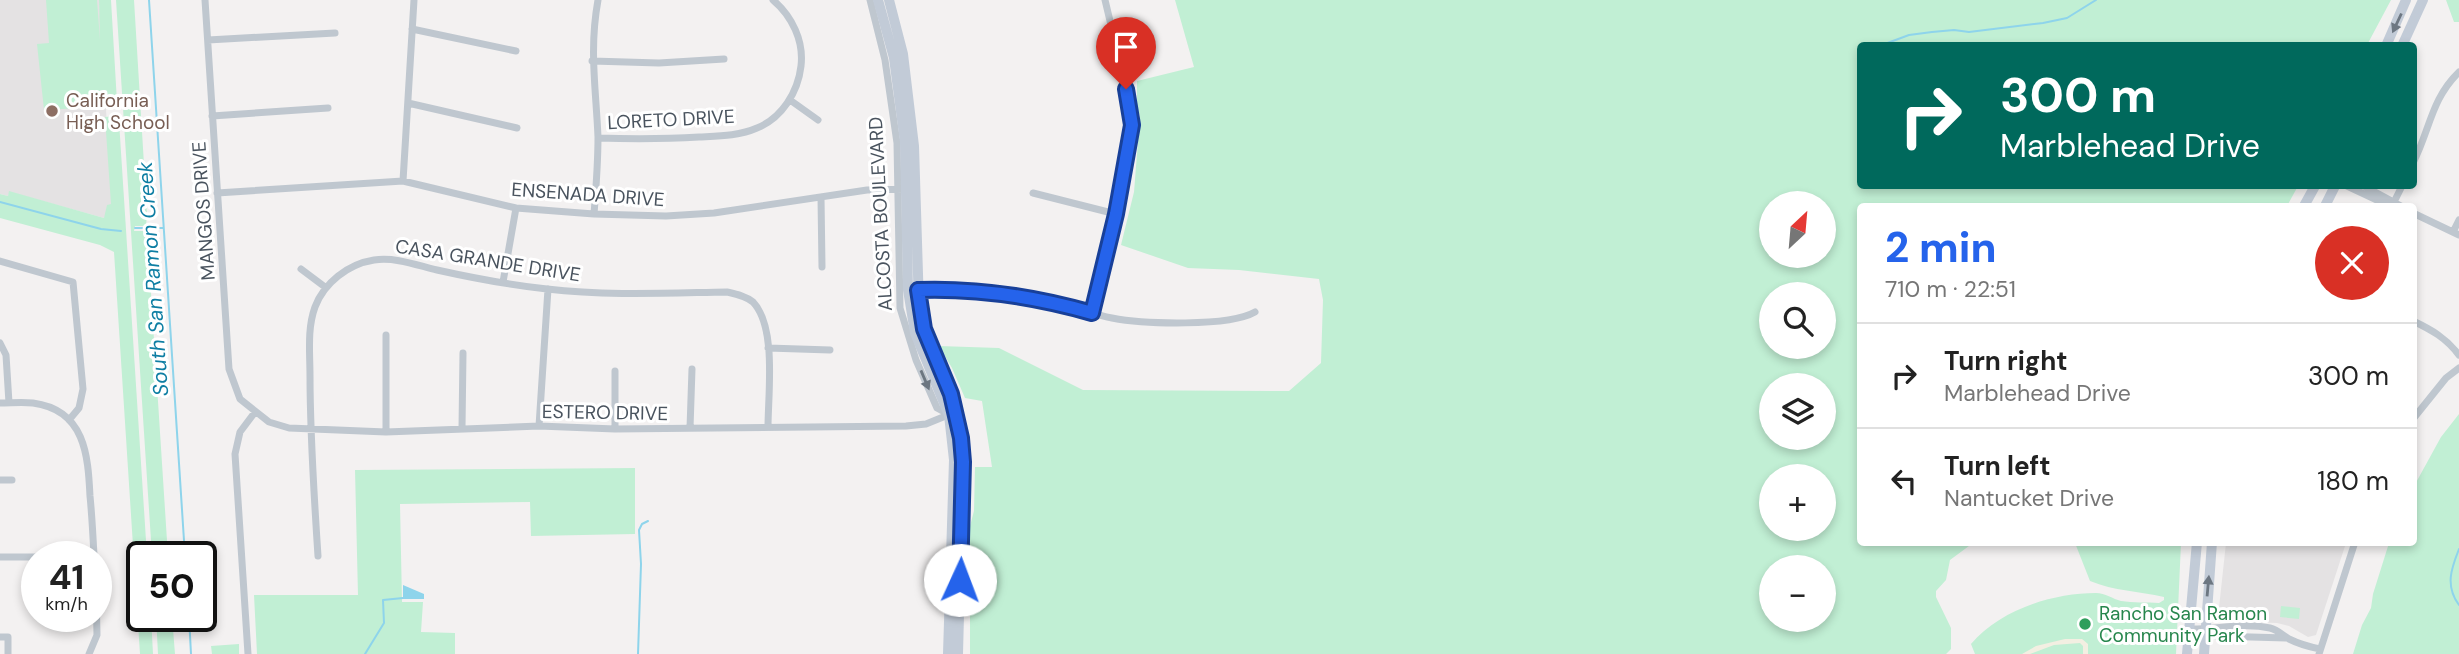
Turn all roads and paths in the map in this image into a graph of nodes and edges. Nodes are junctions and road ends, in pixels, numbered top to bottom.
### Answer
1 (205, 0) edge
2 (414, 0) edge
3 (598, 0) edge
4 (773, 0) edge
5 (870, 0) edge
6 (878, 0) edge
7 (889, 0) edge
8 (1104, 0) edge
9 (2406, 0) edge
10 (2423, 0) edge
11 (412, 29) junction
12 (335, 33) dead end
13 (208, 40) junction
14 (2388, 42) edge
15 (2404, 42) edge
16 (516, 51) dead end
17 (724, 59) dead end
18 (592, 61) junction
19 (2459, 72) edge
20 (790, 100) junction
21 (408, 103) junction
22 (328, 108) dead end
23 (212, 116) junction
24 (818, 120) dead end
25 (517, 128) dead end
26 (598, 138) junction
27 (2417, 155) edge
28 (403, 181) junction
29 (907, 189) junction
30 (2353, 189) edge
31 (2369, 189) edge
32 (217, 192) junction
33 (1033, 192) dead end
34 (821, 197) junction
35 (2387, 203) edge
36 (2392, 203) edge
37 (516, 208) junction
38 (594, 214) junction
39 (1116, 214) junction
40 (2417, 215) edge
41 (2459, 220) edge
42 (2456, 234) edge
43 (0, 261) edge
44 (822, 267) dead end
45 (301, 269) dead end
46 (503, 282) junction
47 (325, 287) junction
48 (548, 289) junction
49 (913, 290) junction
50 (1255, 312) dead end
51 (1092, 313) junction
52 (2417, 323) edge
53 (386, 335) dead end
54 (0, 343) edge
55 (768, 348) junction
56 (830, 350) dead end
57 (463, 353) dead end
58 (2459, 355) edge
59 (2459, 368) edge
60 (692, 369) dead end
61 (615, 371) dead end
62 (4, 403) edge
63 (254, 412) junction
64 (952, 413) junction
65 (2417, 414) edge
66 (69, 420) junction
67 (539, 426) junction
68 (768, 427) junction
69 (690, 428) junction
70 (462, 429) junction
71 (615, 429) junction
72 (310, 430) junction
73 (386, 432) junction
74 (0, 480) edge
75 (12, 480) dead end
76 (93, 541) edge
77 (2197, 546) edge
78 (2212, 546) edge
79 (2354, 546) edge
80 (318, 556) dead end
81 (0, 557) edge
82 (21, 557) edge
83 (2188, 629) junction
84 (2205, 630) junction
85 (97, 632) edge
86 (0, 637) edge
87 (2319, 652) edge
88 (8, 654) edge
89 (89, 654) edge
90 (248, 654) edge
91 (948, 654) edge
92 (958, 654) edge
93 (2187, 654) edge
94 (2204, 654) edge

1 - 13 street, MANGOS DRIVE
2 - 11 street
3 - 18 street
4 - 20 street, LORETO DRIVE
5 - 29 street, ALCOSTA BOULEVARD
6 - 29 main road, ALCOSTA BOULEVARD
7 - 29 main road, ALCOSTA BOULEVARD
8 - 39 street
9 -> 14 main road
10 - 15 main road
11 - 16 street
11 - 21 street
12 - 13 street
13 - 23 street, MANGOS DRIVE
17 - 18 street
18 - 26 street
19 - 27 street
20 - 24 street
20 - 26 street, LORETO DRIVE
21 - 25 street
21 - 28 street
22 - 23 street
23 - 32 street, MANGOS DRIVE
26 - 38 street
28 - 32 street, ENSENADA DRIVE
28 - 37 street, ENSENADA DRIVE
29 - 34 street, ENSENADA DRIVE
29 - 49 main road, ALCOSTA BOULEVARD
29 -> 64 street, ALCOSTA BOULEVARD
30 - 35 street
31 - 36 street
32 - 63 street, MANGOS DRIVE
33 - 39 street
34 - 38 street, ENSENADA DRIVE
34 - 44 street
37 - 38 street, ENSENADA DRIVE
37 - 46 street
39 - 51 street
40 - 42 street
41 - 42 street
43 - 66 street
45 - 47 street
46 - 47 street, CASA GRANDE DRIVE
46 - 48 street, CASA GRANDE DRIVE
47 - 72 street
48 - 55 street, CASA GRANDE DRIVE
48 - 67 street
49 - 51 street
49 - 64 main road, ALCOSTA BOULEVARD
50 - 51 street
52 - 58 street
53 - 73 street
54 - 62 street
55 - 56 street
55 - 68 street, CASA GRANDE DRIVE
57 - 70 street
59 - 65 street
60 - 69 street
61 - 71 street
62 - 66 street
63 - 72 street, ESTERO DRIVE
63 - 90 street
64 - 68 street, ESTERO DRIVE
64 - 91 main road, ALCOSTA BOULEVARD
64 - 92 main road, ALCOSTA BOULEVARD
66 - 76 street
67 - 70 street, ESTERO DRIVE
67 - 71 street, ESTERO DRIVE
68 - 69 street, ESTERO DRIVE
69 - 71 street, ESTERO DRIVE
70 - 73 street, ESTERO DRIVE
72 - 73 street, ESTERO DRIVE
72 - 80 street
74 - 75 street
77 - 83 main road
84 -> 78 main road
79 - 87 street
81 - 82 street
83 - 84 street
83 - 93 main road
84 - 87 street
84 - 94 main road
85 - 89 street
86 - 88 street

